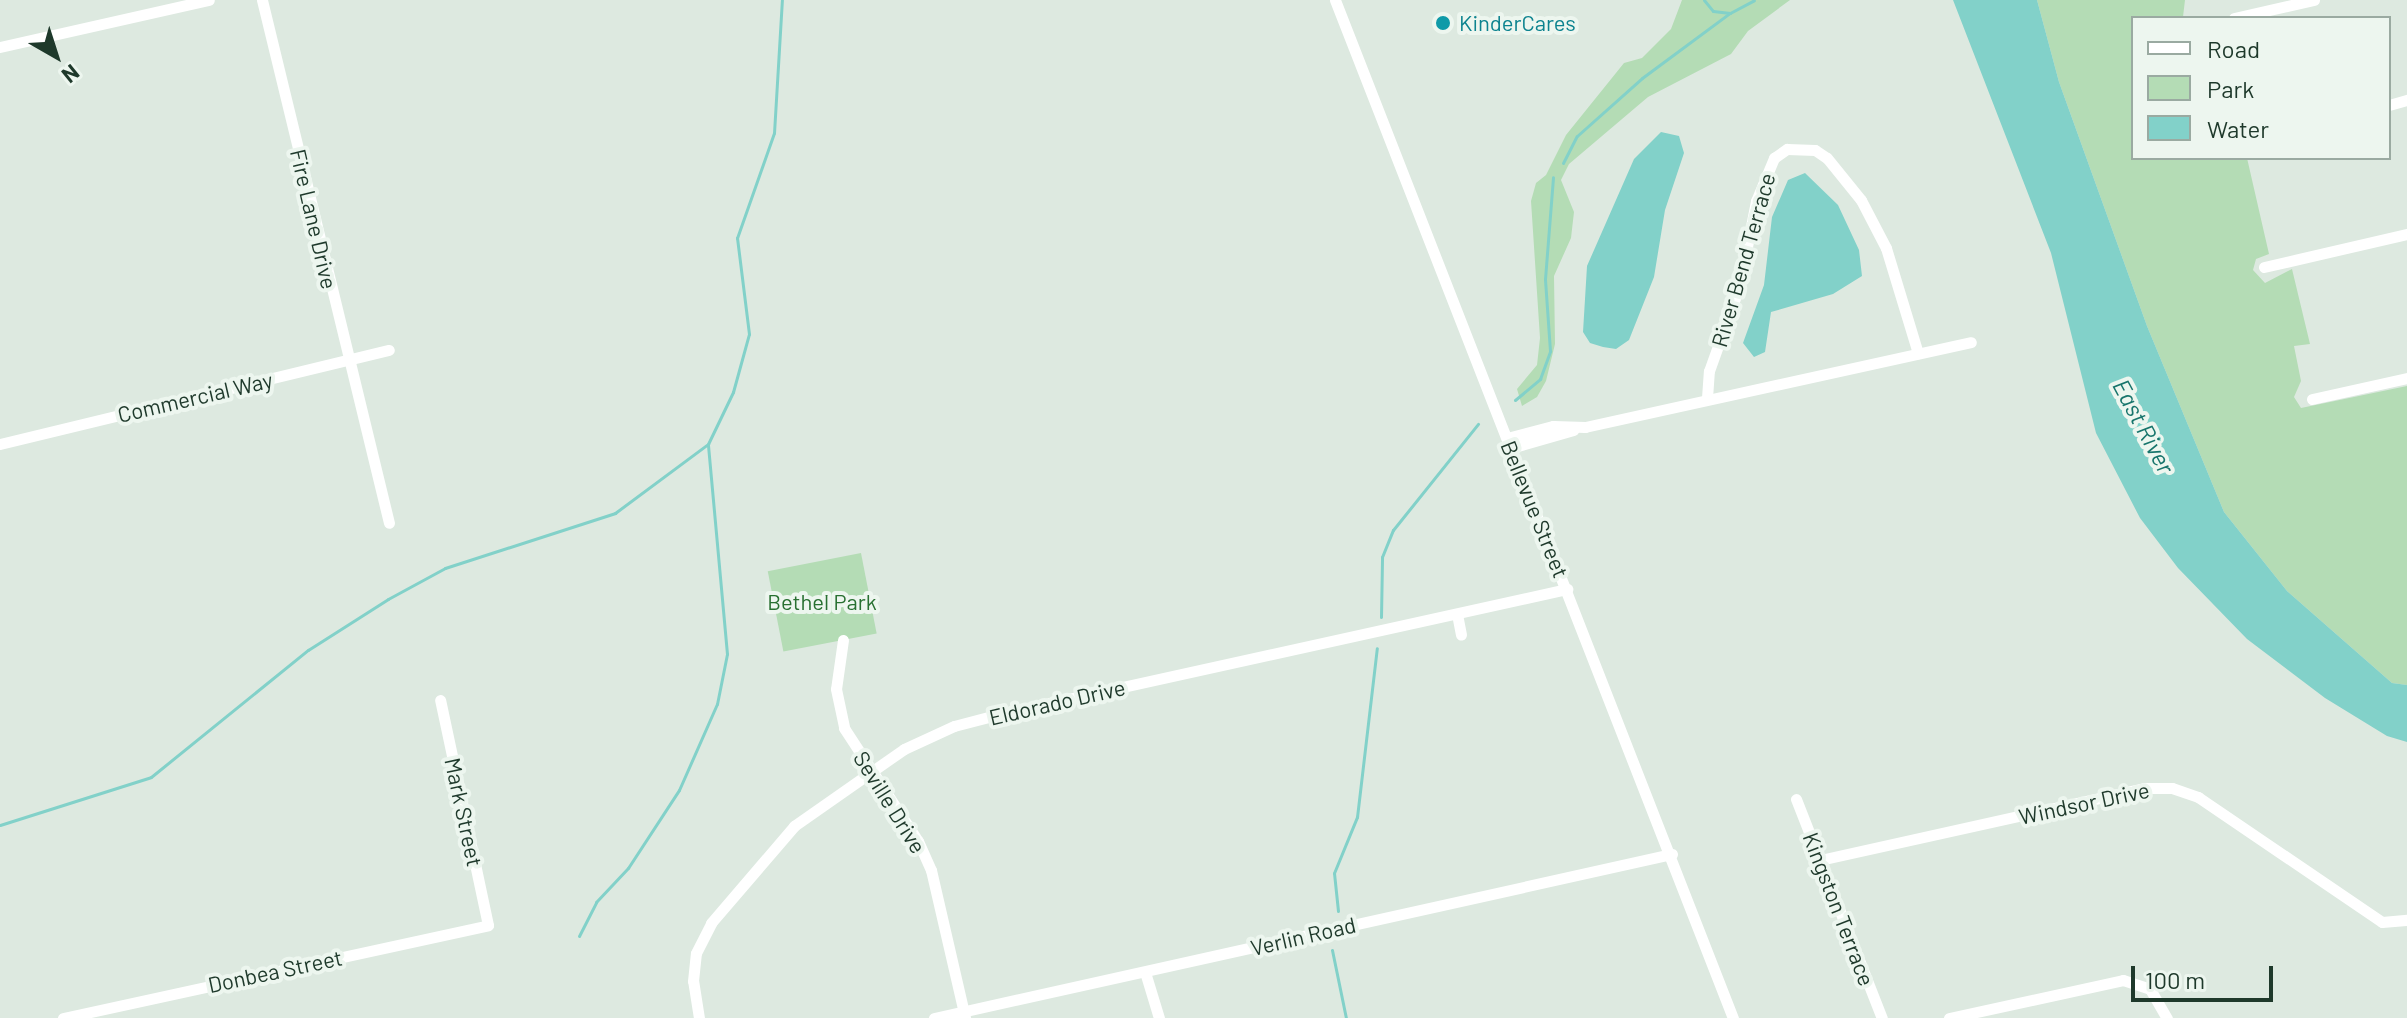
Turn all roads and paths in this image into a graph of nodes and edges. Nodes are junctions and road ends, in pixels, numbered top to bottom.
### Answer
1 (209, 0) edge
2 (262, 0) edge
3 (1335, 0) edge
4 (2314, 0) edge
5 (2243, 16) edge
6 (0, 47) edge
7 (2407, 234) edge
8 (2264, 267) dead end
9 (1971, 342) dead end
10 (389, 350) dead end
11 (1918, 353) junction
12 (348, 361) junction
13 (2407, 378) edge
14 (1707, 398) junction
15 (2312, 399) dead end
16 (1509, 443) junction
17 (0, 444) edge
18 (389, 523) dead end
19 (1567, 589) junction
20 (1457, 614) junction
21 (1461, 635) dead end
22 (843, 640) dead end
23 (440, 700) dead end
24 (870, 770) junction
25 (1796, 799) dead end
26 (1672, 854) junction
27 (1820, 860) junction
28 (2407, 920) edge
29 (488, 925) joint
30 (1145, 972) junction
31 (964, 1015) edge
32 (63, 1018) edge
33 (699, 1018) edge
34 (934, 1018) edge
35 (1159, 1018) edge
36 (1733, 1018) edge
37 (1882, 1018) edge
38 (1949, 1018) edge
39 (2167, 1018) edge

1 - 6 street
2 - 12 street, Fire Lane Drive
3 - 16 street, Bellevue Street
4 - 5 street
7 - 8 street
9 - 11 street
10 - 12 street, Commercial Way
11 - 14 street
11 - 14 street, River Bend Terrace
12 - 17 street, Commercial Way
12 - 18 street, Fire Lane Drive
13 - 15 street
14 - 16 street
16 - 19 street, Bellevue Street
19 - 20 street, Eldorado Drive
19 - 26 street, Bellevue Street
20 - 21 street
20 - 24 street, Eldorado Drive
22 - 24 street, Seville Drive
23 - 29 street, Mark Street
24 - 31 street, Seville Drive
24 - 33 street, Eldorado Drive
25 - 27 street, Kingston Terrace
26 - 30 street, Verlin Road
26 - 36 street, Bellevue Street
27 - 28 street, Windsor Drive
27 - 37 street, Kingston Terrace
29 - 32 street, Donbea Street
30 - 31 street, Verlin Road
30 - 35 street
31 - 34 street, Verlin Road
38 - 39 street

